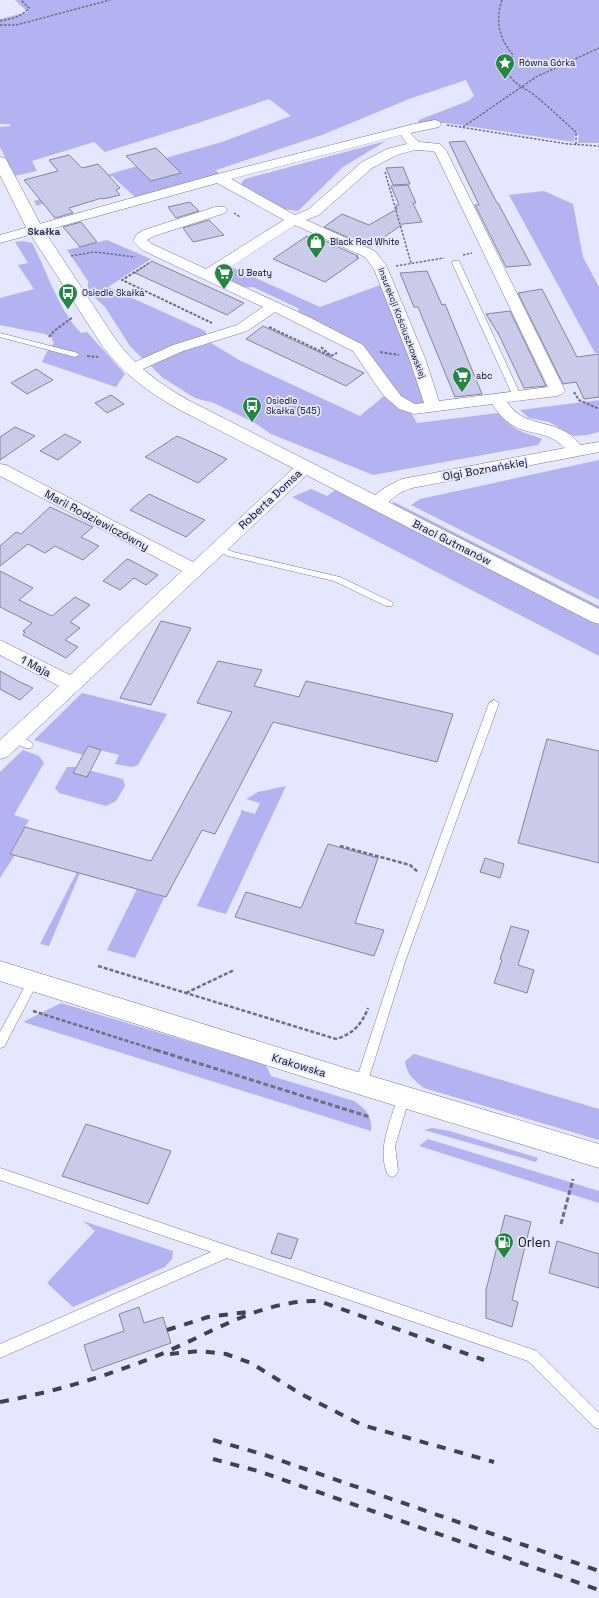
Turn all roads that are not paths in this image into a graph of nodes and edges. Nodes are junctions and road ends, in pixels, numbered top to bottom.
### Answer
1 (435, 124) dead end
2 (402, 131) junction
3 (415, 146) junction
4 (0, 161) edge
5 (219, 178) junction
6 (220, 210) dead end
7 (294, 220) junction
8 (35, 229) junction
9 (0, 239) edge
10 (457, 259) road end
11 (207, 275) junction
12 (274, 306) junction
13 (0, 334) edge
14 (75, 355) dead end
15 (132, 369) junction
16 (517, 396) junction
17 (496, 398) junction
18 (433, 406) junction
19 (599, 447) edge
20 (578, 452) junction
21 (305, 467) junction
22 (0, 469) edge
23 (376, 504) junction
24 (218, 548) junction
25 (194, 570) junction
26 (389, 604) dead end
27 (599, 617) edge
28 (0, 647) edge
29 (71, 684) junction
30 (494, 703) dead end
31 (0, 752) edge
32 (0, 971) edge
33 (33, 982) junction
34 (0, 1043) edge
35 (361, 1084) junction
36 (404, 1096) junction
37 (599, 1156) edge
38 (392, 1171) dead end
39 (0, 1174) edge
40 (228, 1251) junction
41 (0, 1351) edge
42 (599, 1422) edge

1 - 2 street
2 - 3 street
2 - 5 street
3 - 7 street
3 - 16 street
4 - 8 street, Roberta Domsa
5 - 7 street, Insurekcji Kościuszkowskiej
5 - 8 street
6 - 11 street
7 - 11 street
7 - 18 street, Insurekcji Kościuszkowskiej
8 - 9 street
8 - 15 street, Roberta Domsa
10 - 16 lane
11 - 12 street
12 - 15 street
12 - 18 street
13 - 14 lane
15 - 21 street, Roberta Domsa
16 - 17 street
17 - 18 street
17 - 20 street
19 - 20 street, Olgi Boznańskiej
20 - 23 street, Olgi Boznańskiej
21 - 23 street, Braci Gutmanów
21 - 24 street, Roberta Domsa
22 - 25 street, Marii Rodziewiczówny
23 - 27 street, Braci Gutmanów
24 - 25 street, Roberta Domsa
24 - 26 lane
25 - 29 street, Roberta Domsa
28 - 29 street, 1 Maja
29 - 31 street, Roberta Domsa
30 - 35 lane
32 - 33 street, Krakowska
33 - 34 lane
33 - 35 street, Krakowska
35 - 36 street, Krakowska
36 - 37 street, Krakowska
36 - 38 lane
39 - 40 lane
40 - 41 lane
40 - 42 lane

